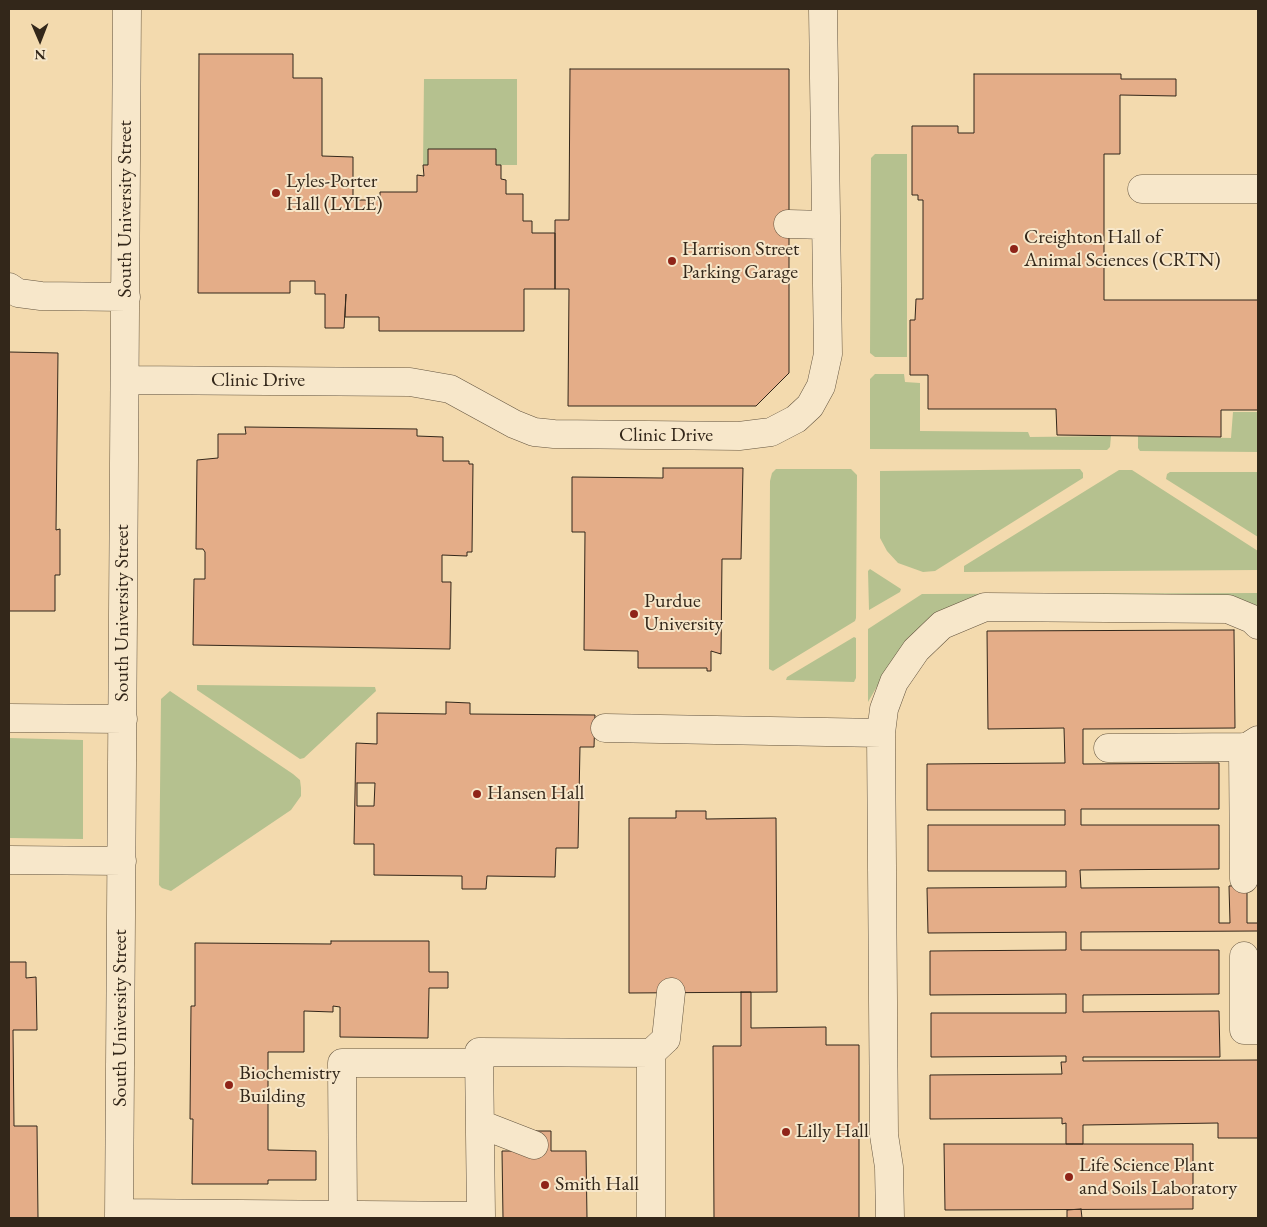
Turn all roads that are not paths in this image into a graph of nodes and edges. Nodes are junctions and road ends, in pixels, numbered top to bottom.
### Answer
1 (127, 9) edge
2 (823, 9) edge
3 (1142, 189) dead end
4 (1258, 189) edge
5 (788, 224) dead end
6 (826, 225) junction
7 (9, 287) edge
8 (126, 298) junction
9 (125, 380) junction
10 (1258, 625) edge
11 (9, 718) edge
12 (123, 719) junction
13 (605, 728) dead end
14 (881, 733) junction
15 (1251, 743) edge
16 (1108, 748) dead end
17 (9, 860) edge
18 (122, 861) junction
19 (1244, 879) dead end
20 (1244, 956) dead end
21 (671, 992) dead end
22 (1258, 1030) edge
23 (651, 1053) junction
24 (480, 1063) junction
25 (480, 1124) junction
26 (534, 1145) dead end
27 (343, 1215) junction
28 (119, 1216) edge
29 (651, 1218) edge
30 (890, 1218) edge

1 - 8 street, South University Street
2 - 6 street, Clinic Drive
3 - 4 street
5 - 6 street
6 - 9 street, Clinic Drive
7 - 8 street
8 - 9 street, South University Street
9 - 12 street, South University Street
10 - 14 street
11 - 12 street
12 - 18 street, South University Street
13 - 14 street
14 - 30 street
15 - 16 street
15 - 19 street
17 - 18 street
18 - 28 street, South University Street
20 - 22 street
21 - 23 street
23 - 24 street
23 - 29 street
24 - 25 street
24 - 27 street
25 - 26 street
25 - 27 street
27 - 28 street

